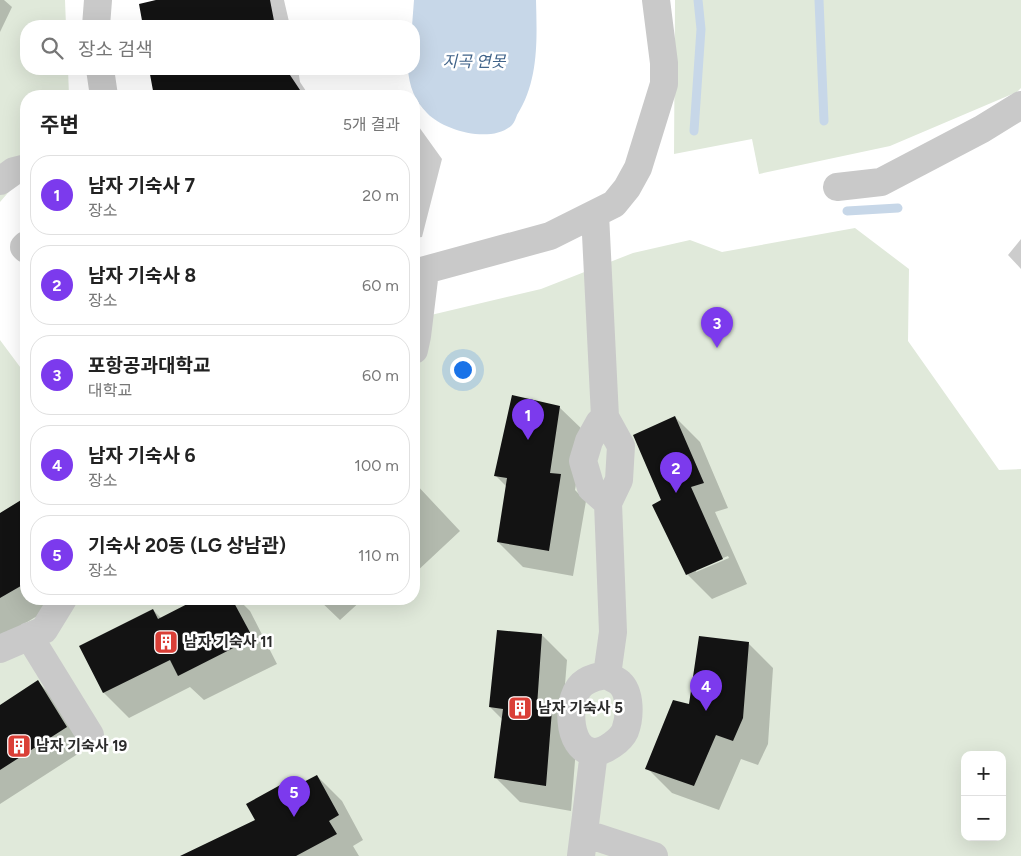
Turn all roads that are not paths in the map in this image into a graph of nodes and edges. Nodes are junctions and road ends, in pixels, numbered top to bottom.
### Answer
1 (98, 0) edge
2 (656, 0) edge
3 (96, 20) edge
4 (101, 75) edge
5 (103, 90) edge
6 (1021, 106) edge
7 (20, 170) edge
8 (0, 181) edge
9 (837, 187) dead end
10 (595, 214) junction
11 (420, 272) edge
12 (605, 417) junction
13 (608, 503) junction
14 (59, 605) edge
15 (30, 636) junction
16 (0, 649) edge
17 (607, 676) junction
18 (90, 735) dead end
19 (594, 752) junction
20 (582, 845) edge
21 (654, 856) edge

1 - 3 street
2 - 10 street
4 - 5 street
6 - 9 street
7 - 8 street
10 - 11 street
10 - 12 street
12 - 13 street
12 - 13 street
13 - 17 street
14 - 15 street
15 - 16 street
15 - 18 street
17 - 19 street
17 - 19 street
19 - 20 street
20 - 21 street

